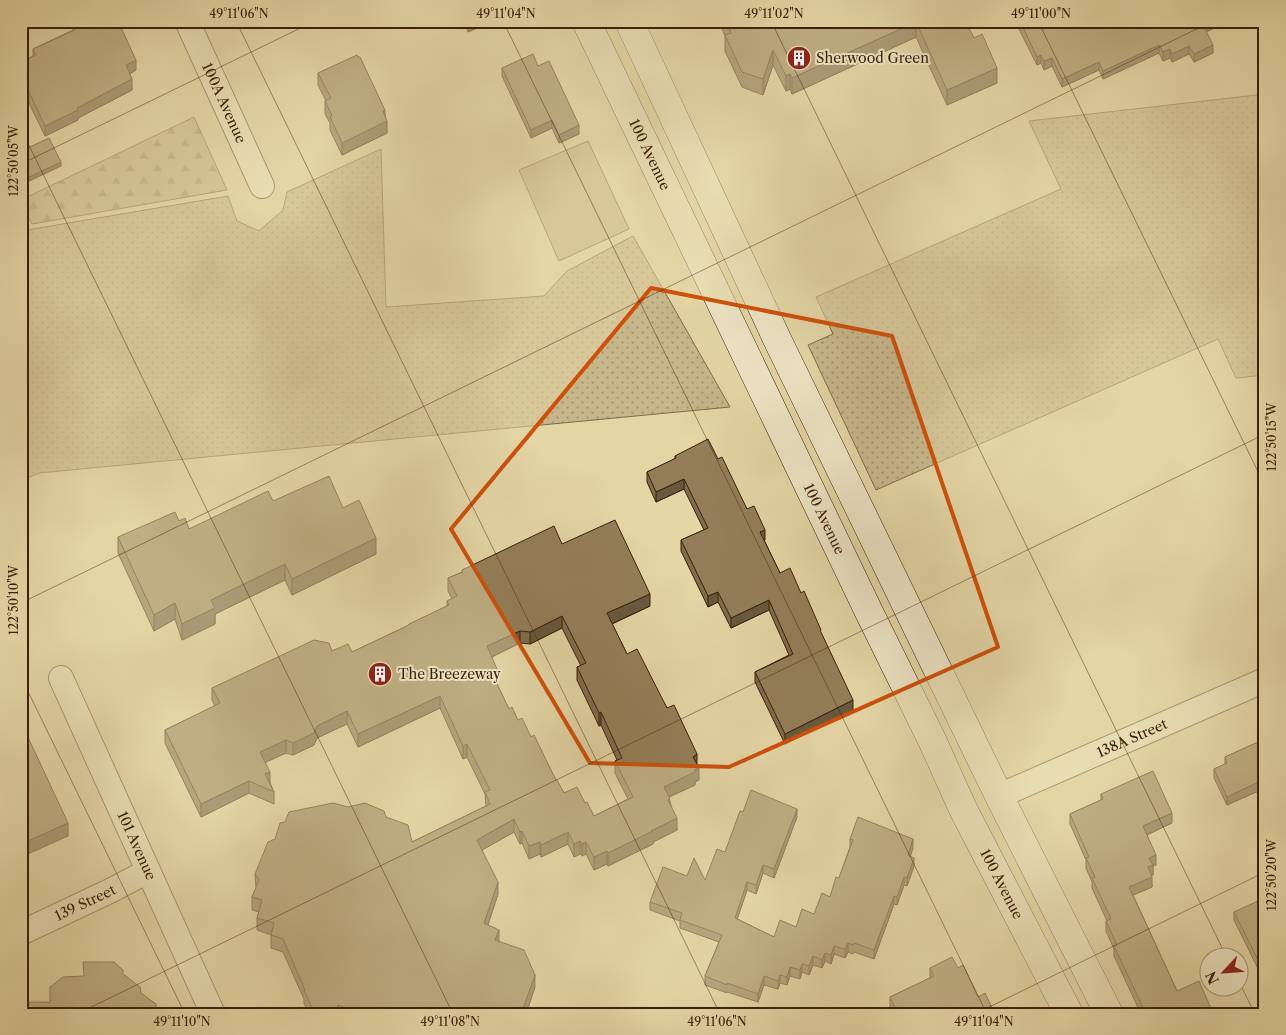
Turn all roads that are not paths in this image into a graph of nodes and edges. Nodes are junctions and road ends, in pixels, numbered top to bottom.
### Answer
1 (187, 21) edge
2 (586, 21) edge
3 (629, 21) edge
4 (262, 186) dead end
5 (60, 678) dead end
6 (1265, 680) edge
7 (999, 796) junction
8 (148, 871) junction
9 (21, 933) edge
10 (213, 1014) edge
11 (1069, 1014) edge
12 (1109, 1014) edge

1 - 4 street, 100A Avenue
2 - 11 main road, 100 Avenue
3 - 7 main road
5 - 8 street, 101 Avenue
6 - 7 street, 138A Street
7 - 12 main road
8 - 9 street, 139 Street
8 - 10 street, 101 Avenue

